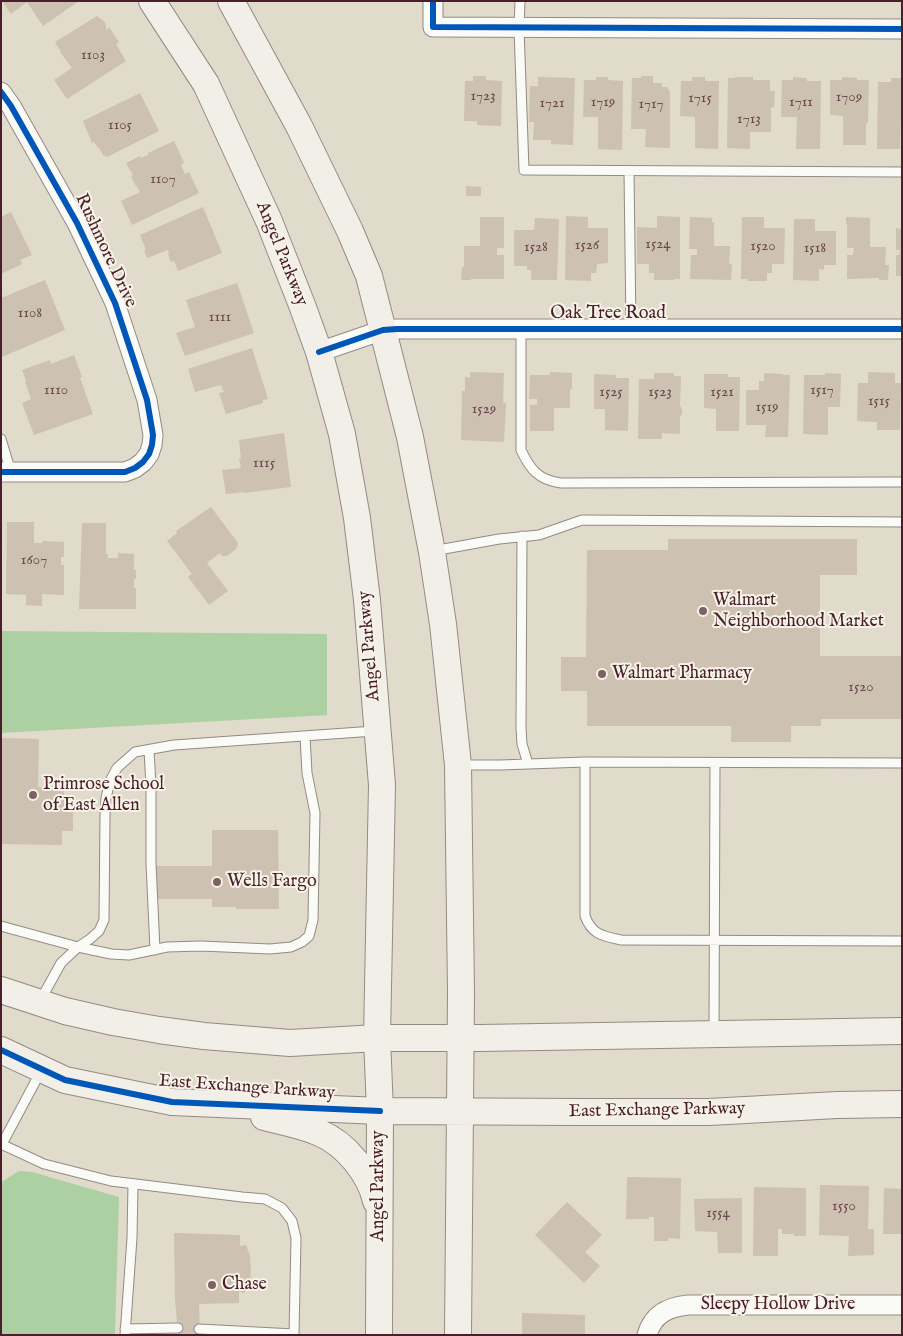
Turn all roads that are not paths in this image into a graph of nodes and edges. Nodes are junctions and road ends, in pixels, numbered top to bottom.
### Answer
1 (152, 1) edge
2 (231, 1) edge
3 (433, 1) edge
4 (520, 1) edge
5 (519, 28) junction
6 (902, 29) edge
7 (1, 92) edge
8 (629, 171) junction
9 (902, 172) edge
10 (521, 329) junction
11 (631, 329) junction
12 (902, 329) edge
13 (384, 330) junction
14 (319, 352) junction
15 (1, 440) edge
16 (6, 472) edge
17 (902, 482) edge
18 (902, 522) edge
19 (522, 536) junction
20 (432, 552) junction
21 (378, 731) junction
22 (305, 736) junction
23 (149, 750) junction
24 (585, 762) junction
25 (715, 763) junction
26 (902, 763) edge
27 (528, 764) junction
28 (458, 766) junction
29 (1, 926) edge
30 (714, 940) junction
31 (902, 941) edge
32 (78, 946) junction
33 (155, 950) junction
34 (1, 990) edge
35 (40, 1002) junction
36 (902, 1031) edge
37 (714, 1034) junction
38 (377, 1038) junction
39 (460, 1038) junction
40 (1, 1050) edge
41 (42, 1069) junction
42 (172, 1102) junction
43 (902, 1104) edge
44 (380, 1110) junction
45 (461, 1111) junction
46 (1, 1145) edge
47 (133, 1184) junction
48 (379, 1218) junction
49 (902, 1305) edge
50 (178, 1328) dead end
51 (199, 1329) dead end
52 (125, 1332) edge
53 (294, 1334) edge
54 (379, 1335) edge
55 (458, 1335) edge
56 (647, 1335) edge

1 - 14 main road, Angel Parkway
2 - 13 main road
3 - 5 street
4 - 5 lane
5 - 6 street
5 - 8 lane
7 - 16 street, Rushmore Drive
8 - 9 lane
8 - 11 lane
10 - 11 street, Oak Tree Road
10 - 13 street, Oak Tree Road
10 - 17 lane
11 - 12 street, Oak Tree Road
13 - 14 street, Oak Tree Road
13 - 20 main road
14 - 21 main road, Angel Parkway
15 - 16 lane
18 - 19 lane
19 - 20 lane
19 - 27 lane
20 - 28 main road
21 - 22 lane
21 - 38 main road, Angel Parkway
22 - 23 lane
22 - 33 lane
23 - 32 lane
23 - 33 lane
24 - 25 lane
24 - 27 lane
24 - 30 lane
25 - 26 lane
25 - 30 lane
27 - 28 lane
28 - 39 main road
29 - 32 lane
30 - 31 lane
30 - 37 lane
32 - 33 lane
32 - 35 lane
34 - 35 main road
35 - 38 main road
36 - 37 main road
37 - 39 main road
38 - 39 main road
38 - 44 main road, Angel Parkway
39 - 45 main road
40 - 41 main road, East Exchange Parkway
41 - 42 main road, East Exchange Parkway
41 - 46 lane
42 - 44 main road, East Exchange Parkway
42 - 48 main road
43 - 45 main road, East Exchange Parkway
44 - 45 main road, East Exchange Parkway
44 - 48 main road, Angel Parkway
45 - 55 main road
46 - 47 lane
47 - 52 lane
47 - 53 lane
48 - 54 main road, Angel Parkway
49 - 56 street, Sleepy Hollow Drive
50 - 52 lane
51 - 53 lane

